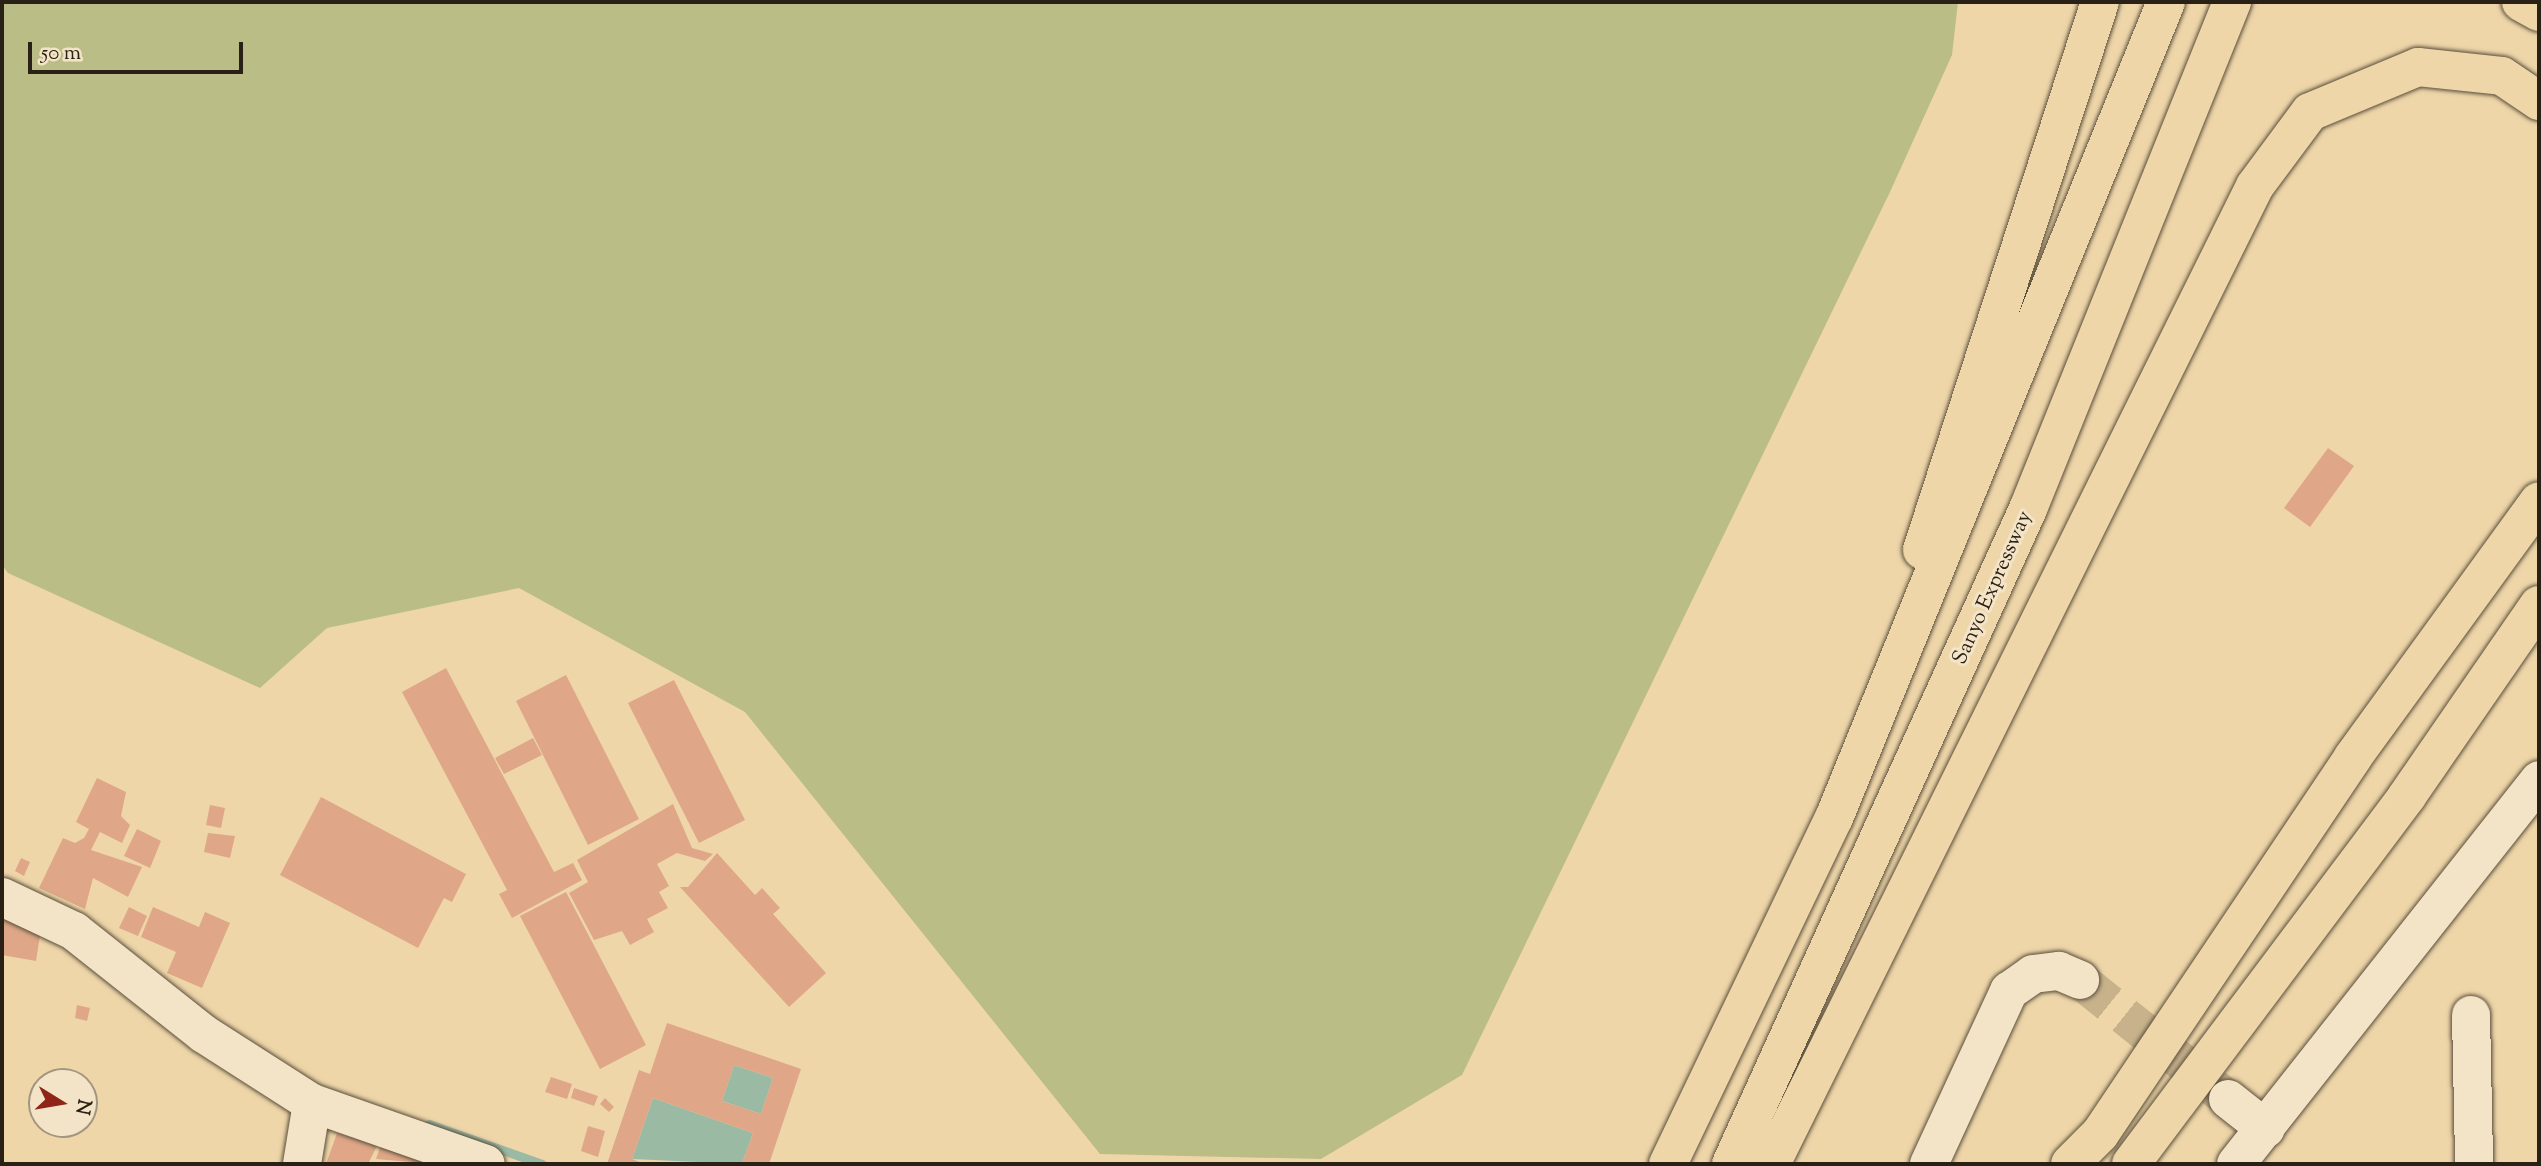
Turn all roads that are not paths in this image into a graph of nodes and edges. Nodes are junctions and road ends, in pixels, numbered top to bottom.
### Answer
1 (2100, 2) edge
2 (2166, 2) edge
3 (2232, 2) edge
4 (2521, 2) edge
5 (2539, 12) edge
6 (2539, 101) edge
7 (2539, 501) edge
8 (2539, 605) edge
9 (2539, 780) edge
10 (1834, 818) junction
11 (2, 897) edge
12 (2080, 980) tunnel mouth
13 (2471, 1015) dead end
14 (2228, 1099) tunnel mouth
15 (312, 1103) junction
16 (2266, 1129) junction
17 (302, 1164) edge
18 (486, 1164) edge
19 (1668, 1164) edge
20 (1731, 1164) edge
21 (1771, 1164) edge
22 (1928, 1164) edge
23 (2070, 1164) edge
24 (2131, 1164) edge
25 (2236, 1164) edge
26 (2474, 1164) edge

1 - 10 highway
2 - 10 highway
3 - 20 highway, Sanyo Expressway
4 - 5 highway
6 - 21 highway
7 - 23 highway
8 - 24 highway
9 - 16 street
10 - 19 highway
11 - 15 street
12 - 22 street
13 - 26 street
14 - 16 street
15 - 17 street
15 - 18 street
16 - 25 street

